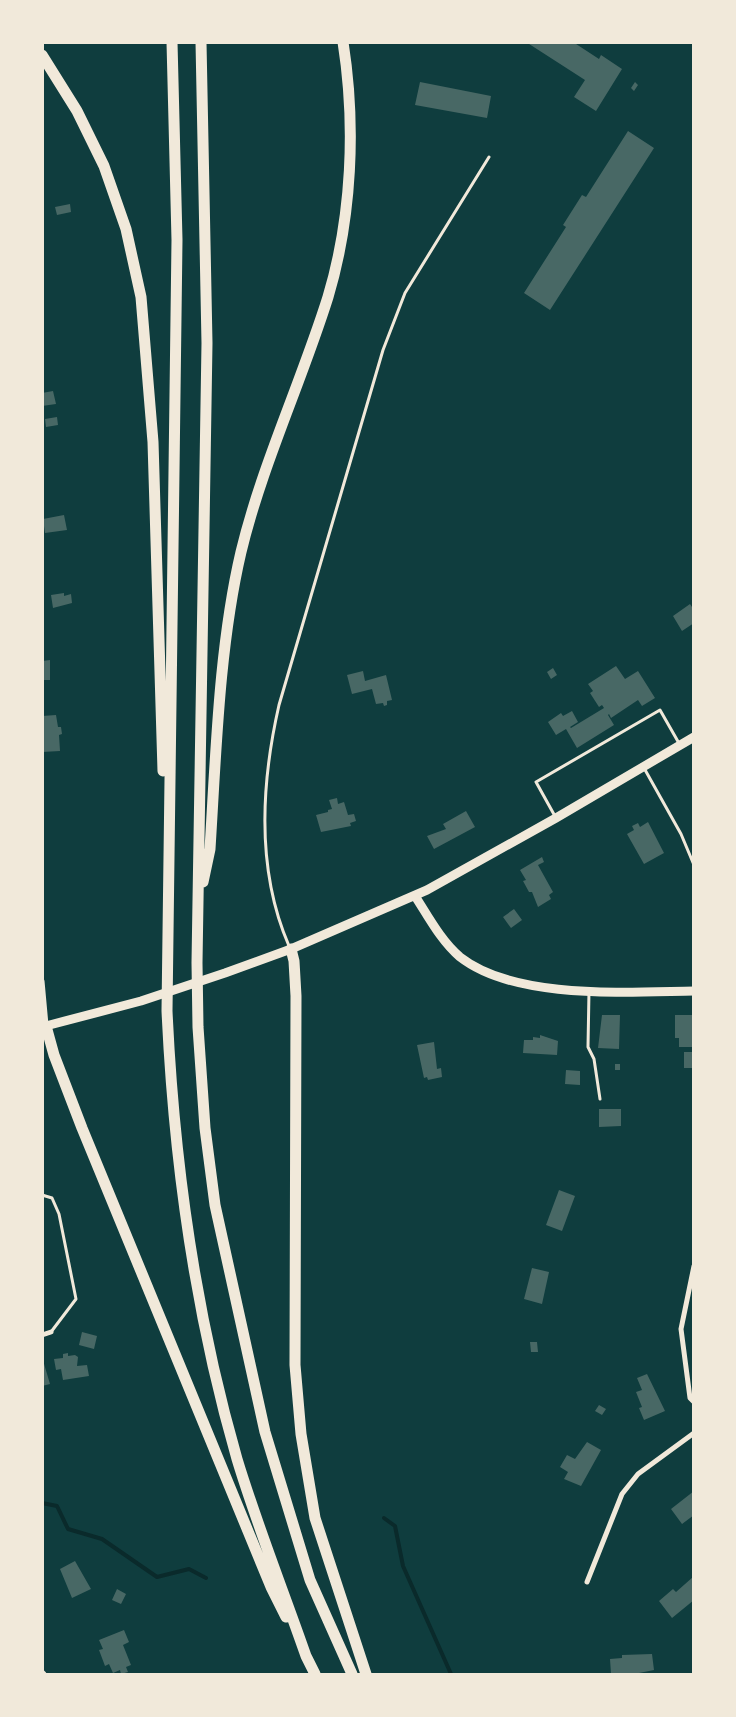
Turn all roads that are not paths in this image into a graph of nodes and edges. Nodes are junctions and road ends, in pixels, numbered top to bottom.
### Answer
1 (172, 42) edge
2 (201, 42) edge
3 (343, 42) edge
4 (42, 55) edge
5 (489, 157) dead end
6 (694, 737) edge
7 (680, 745) junction
8 (643, 766) junction
9 (556, 818) junction
10 (169, 838) junction
11 (694, 865) edge
12 (415, 896) junction
13 (198, 903) junction
14 (291, 949) junction
15 (42, 981) edge
16 (589, 991) junction
17 (694, 991) edge
18 (44, 1027) edge
19 (600, 1099) dead end
20 (42, 1195) edge
21 (694, 1266) edge
22 (51, 1332) joint
23 (43, 1333) edge
24 (694, 1402) edge
25 (694, 1433) edge
26 (587, 1582) dead end
27 (306, 1656) junction
28 (315, 1674) edge
29 (352, 1674) edge
30 (366, 1674) edge

1 - 10 highway
2 - 13 highway
3 - 13 highway
4 - 10 highway
5 - 14 lane
6 - 7 main road
7 - 8 main road
7 - 9 lane
8 - 9 main road
8 - 11 lane
9 - 12 main road
10 - 27 highway
12 - 14 main road
12 - 16 main road
13 - 29 highway
14 - 18 main road
14 - 30 highway
15 - 18 street
16 - 17 main road
16 - 19 lane
18 - 27 highway
20 - 22 lane
21 - 24 street
22 - 23 street
25 - 26 street
27 - 28 highway

